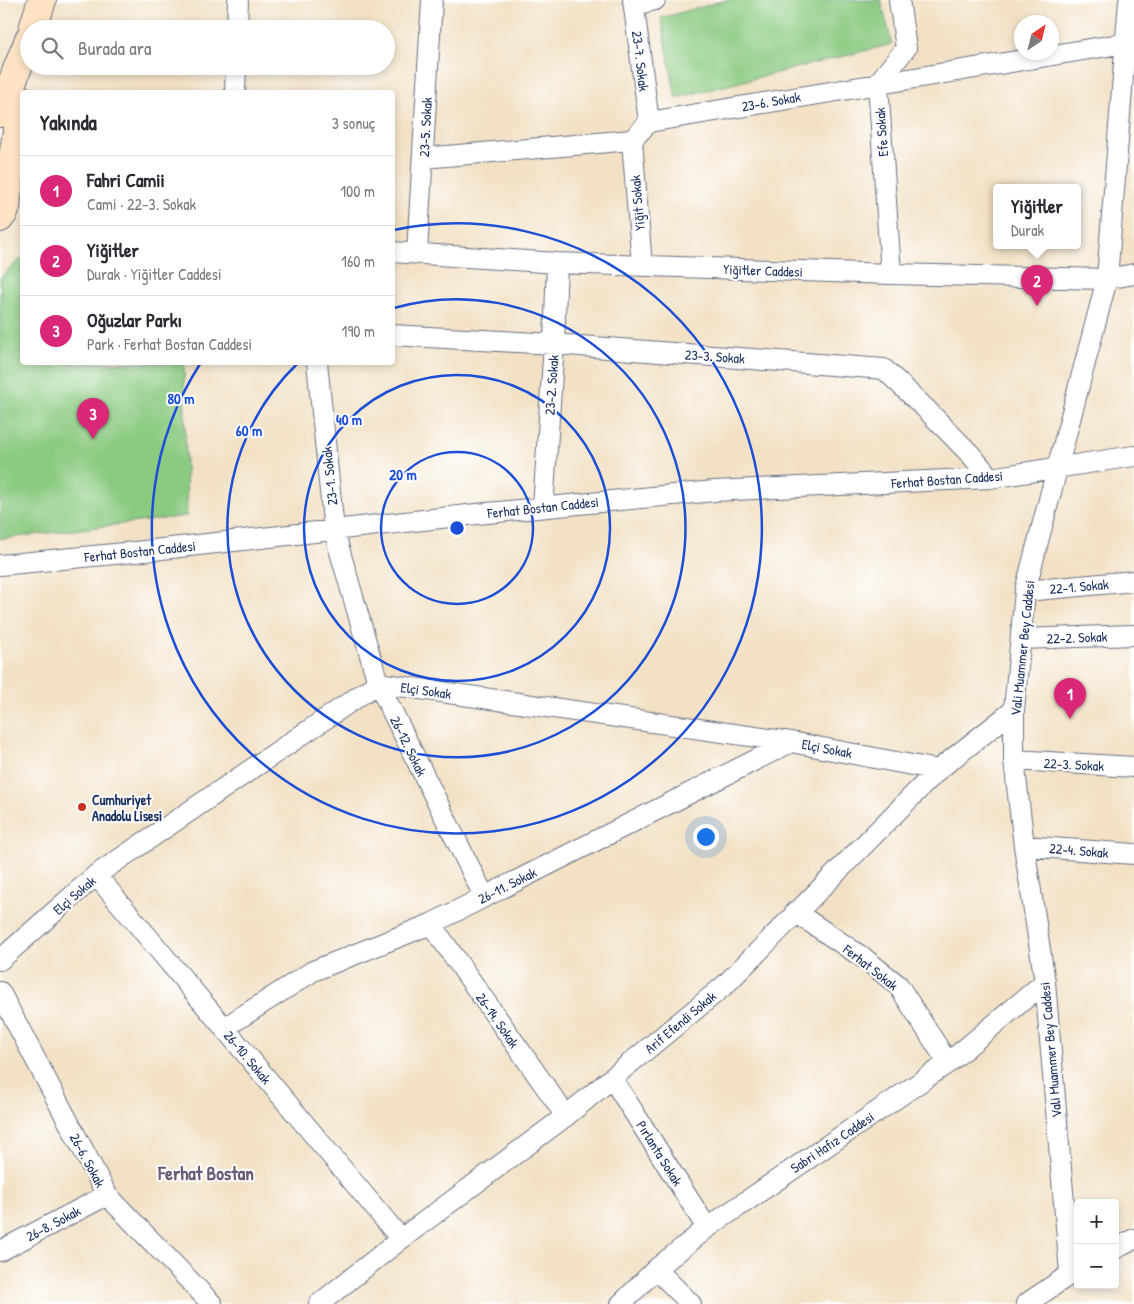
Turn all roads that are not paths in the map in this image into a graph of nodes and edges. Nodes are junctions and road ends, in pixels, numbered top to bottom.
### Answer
1 (42, 0) edge
2 (238, 0) edge
3 (432, 0) edge
4 (655, 0) edge
5 (899, 0) edge
6 (1129, 0) edge
7 (634, 3) edge
8 (36, 20) edge
9 (237, 20) edge
10 (1126, 43) junction
11 (20, 62) edge
12 (26, 75) edge
13 (236, 75) edge
14 (878, 83) junction
15 (24, 90) edge
16 (235, 90) edge
17 (0, 113) edge
18 (20, 114) edge
19 (649, 122) junction
20 (632, 140) junction
21 (423, 158) junction
22 (7, 203) edge
23 (395, 252) edge
24 (417, 253) junction
25 (557, 262) junction
26 (642, 266) junction
27 (891, 274) junction
28 (1134, 274) edge
29 (1107, 279) junction
30 (395, 335) edge
31 (554, 344) junction
32 (317, 365) edge
33 (1134, 456) edge
34 (1057, 468) junction
35 (990, 478) junction
36 (544, 507) junction
37 (334, 530) junction
38 (0, 565) edge
39 (1134, 581) edge
40 (1025, 591) junction
41 (1134, 635) edge
42 (1021, 639) junction
43 (378, 683) junction
44 (1014, 710) junction
45 (791, 742) junction
46 (1014, 760) junction
47 (1134, 766) edge
48 (938, 770) junction
49 (1024, 846) junction
50 (1134, 854) edge
51 (96, 875) junction
52 (484, 896) junction
53 (795, 912) junction
54 (431, 924) junction
55 (0, 960) edge
56 (1045, 982) junction
57 (0, 992) edge
58 (224, 1028) junction
59 (948, 1063) junction
60 (612, 1078) junction
61 (566, 1116) junction
62 (106, 1195) junction
63 (707, 1228) junction
64 (401, 1239) junction
65 (1134, 1239) edge
66 (1119, 1247) edge
67 (0, 1251) edge
68 (656, 1269) junction
69 (1074, 1271) edge
70 (212, 1304) edge
71 (319, 1304) edge
72 (622, 1304) edge
73 (690, 1304) edge
74 (1026, 1304) edge

1 - 8 main road
2 - 9 street
3 - 21 street, 23-5. Sokak
4 - 7 street
5 - 14 street
6 - 10 street, Vali Muammer Bey Caddesi
7 - 19 street, 23-7. Sokak
10 - 14 street, 23-6. Sokak
10 - 29 street, Vali Muammer Bey Caddesi
11 - 17 main road
12 - 15 main road
13 - 16 street
14 - 19 street, 23-6. Sokak
14 - 27 street, Efe Sokak
18 - 22 main road
19 - 20 street
20 - 21 street
20 - 26 street, Yiğit Sokak
21 - 24 street, 23-5. Sokak
23 - 24 street, Yiğitler Caddesi
24 - 25 street, Yiğitler Caddesi
25 - 26 street, Yiğitler Caddesi
25 - 31 street, 23-2. Sokak
26 - 27 street, Yiğitler Caddesi
27 - 29 street, Yiğitler Caddesi
28 - 29 street, Yiğitler Caddesi
29 - 34 street, Vali Muammer Bey Caddesi
30 - 31 street, 23-3. Sokak
31 - 35 street, 23-3. Sokak
31 - 36 street, 23-2. Sokak
32 - 37 street, 23-1. Sokak
33 - 34 street, Ferhat Bostan Caddesi
34 - 35 street, Ferhat Bostan Caddesi
34 - 40 street, Vali Muammer Bey Caddesi
35 - 36 street, Ferhat Bostan Caddesi
36 - 37 street, Ferhat Bostan Caddesi
37 - 38 street, Ferhat Bostan Caddesi
37 - 43 street, 26-12. Sokak
39 - 40 street, 22-1. Sokak
40 - 42 street, Vali Muammer Bey Caddesi
41 - 42 street, 22-2. Sokak
42 - 44 street, Vali Muammer Bey Caddesi
43 - 45 street, Elçi Sokak
43 - 51 street, Elçi Sokak
43 - 52 street, 26-12. Sokak
44 - 46 street, Vali Muammer Bey Caddesi
44 - 48 street, Arif Efendi Sokak
45 - 48 street, Elçi Sokak
45 - 52 street, 26-11. Sokak
46 - 47 street, 22-3. Sokak
46 - 49 street, Vali Muammer Bey Caddesi
48 - 53 street, Arif Efendi Sokak
49 - 50 street, 22-4. Sokak
49 - 56 street, Vali Muammer Bey Caddesi
51 - 55 street, Elçi Sokak
51 - 58 street, 26-10. Sokak
52 - 54 street, 26-11. Sokak
53 - 59 street, Ferhat Sokak
53 - 60 street, Arif Efendi Sokak
54 - 58 street, 26-11. Sokak
54 - 61 street, 26-14. Sokak
56 - 59 street, Sabri Hafız Caddesi
56 - 69 street, Vali Muammer Bey Caddesi
57 - 62 street, 26-6. Sokak
58 - 64 street, 26-10. Sokak
59 - 63 street, Sabri Hafız Caddesi
60 - 61 street, Arif Efendi Sokak
60 - 63 street, Pırlanta Sokak
61 - 64 street, Arif Efendi Sokak
62 - 67 street, 26-8. Sokak
62 - 70 street, 26-6. Sokak
63 - 68 street, Sabri Hafız Caddesi
64 - 71 street, Arif Efendi Sokak
65 - 66 street
68 - 72 street, Sabri Hafız Caddesi
68 - 73 street
69 - 74 street

